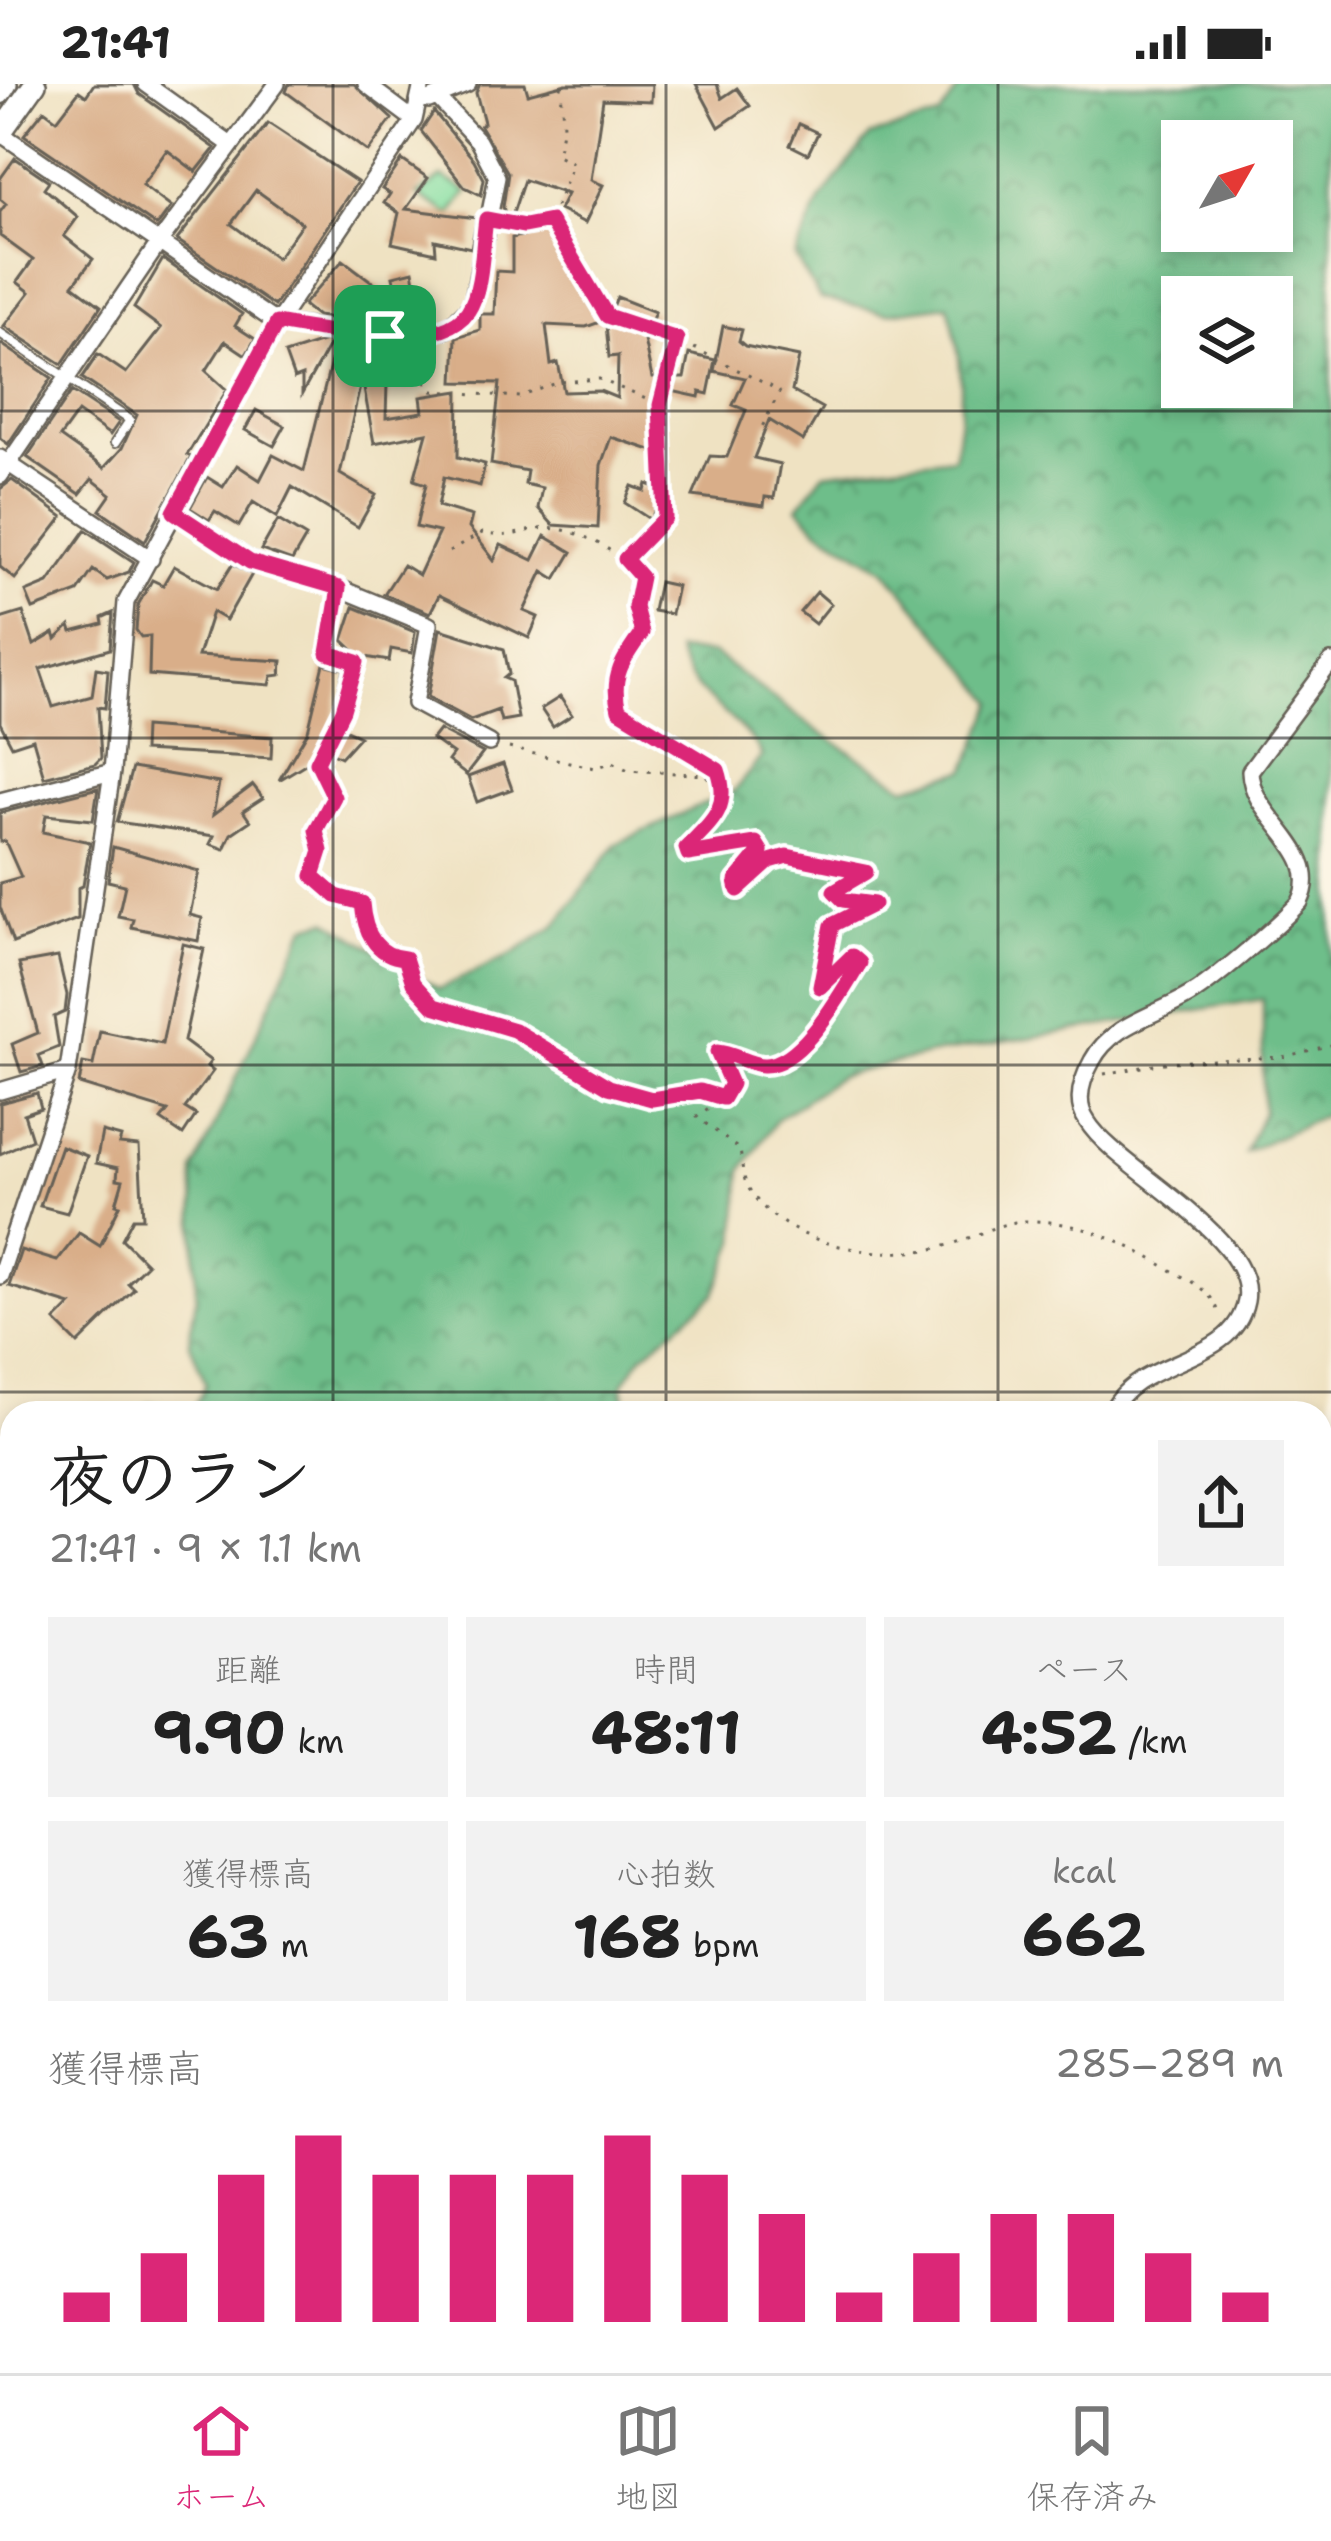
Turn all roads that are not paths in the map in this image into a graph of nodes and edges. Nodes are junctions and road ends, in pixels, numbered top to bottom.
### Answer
1 (6, 84) edge
2 (35, 84) edge
3 (146, 84) edge
4 (277, 84) edge
5 (366, 84) edge
6 (422, 84) edge
7 (468, 84) edge
8 (0, 93) edge
9 (438, 98) junction
10 (414, 112) junction
11 (0, 133) edge
12 (232, 145) junction
13 (159, 243) junction
14 (277, 323) junction
15 (1, 334) edge
16 (67, 380) junction
17 (115, 443) dead end
18 (3, 466) edge
19 (174, 512) junction
20 (151, 559) junction
21 (1331, 662) edge
22 (489, 743) road end
23 (112, 772) junction
24 (0, 801) edge
25 (68, 1071) junction
26 (0, 1091) edge
27 (0, 1276) edge
28 (1120, 1401) edge

1 - 8 street
2 - 11 street
3 - 12 street
4 - 12 street
5 - 10 street
6 - 10 street
7 - 9 street
9 - 10 street
9 - 14 street
10 - 14 street
11 - 13 street
12 - 13 street
13 - 14 street
13 - 16 street
14 - 19 street
15 - 16 lane
16 - 17 lane
16 - 18 street
18 - 20 street
19 - 20 street
19 - 22 street
20 - 23 street
21 - 28 street
23 - 24 street
23 - 25 street
25 - 26 street
25 - 27 street

